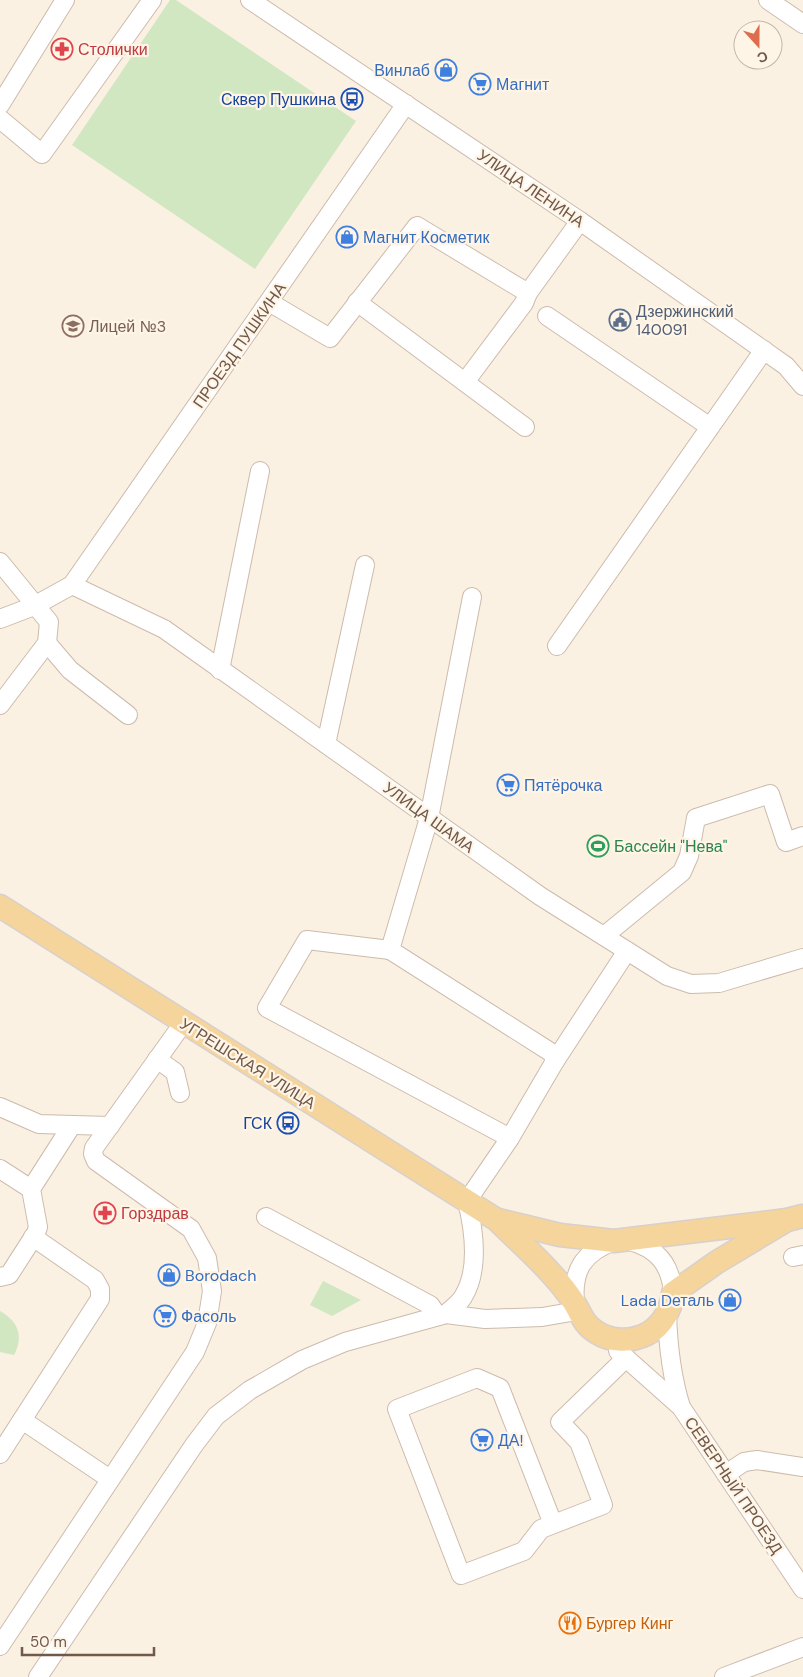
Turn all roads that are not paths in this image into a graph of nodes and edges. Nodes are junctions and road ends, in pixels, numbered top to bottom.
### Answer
1 (65, 0) edge
2 (152, 0) edge
3 (250, 0) edge
4 (768, 0) edge
5 (803, 24) edge
6 (406, 104) junction
7 (0, 106) edge
8 (0, 119) edge
9 (580, 221) junction
10 (528, 293) junction
11 (269, 302) junction
12 (357, 302) junction
13 (548, 316) dead end
14 (764, 350) junction
15 (465, 382) junction
16 (802, 382) edge
17 (525, 426) dead end
18 (710, 427) junction
19 (260, 471) dead end
20 (0, 562) edge
21 (365, 565) dead end
22 (72, 585) junction
23 (472, 597) dead end
24 (34, 606) junction
25 (0, 619) edge
26 (47, 642) junction
27 (557, 646) dead end
28 (220, 670) junction
29 (0, 705) edge
30 (128, 715) dead end
31 (326, 744) junction
32 (429, 818) junction
33 (803, 836) edge
34 (0, 906) edge
35 (604, 936) junction
36 (390, 950) junction
37 (627, 951) junction
38 (803, 958) edge
39 (184, 1022) junction
40 (157, 1059) junction
41 (555, 1061) junction
42 (180, 1093) dead end
43 (0, 1107) edge
44 (72, 1125) junction
45 (110, 1126) junction
46 (510, 1138) junction
47 (0, 1169) edge
48 (31, 1189) junction
49 (467, 1201) junction
50 (266, 1217) dead end
51 (795, 1218) edge
52 (497, 1220) junction
53 (33, 1237) junction
54 (622, 1241) junction
55 (0, 1277) edge
56 (670, 1303) junction
57 (576, 1307) junction
58 (442, 1315) junction
59 (601, 1335) junction
60 (626, 1358) junction
61 (681, 1407) junction
62 (22, 1420) junction
63 (0, 1454) edge
64 (803, 1467) edge
65 (726, 1474) junction
66 (110, 1479) junction
67 (553, 1524) junction
68 (803, 1588) edge
69 (0, 1646) edge
70 (803, 1647) edge
71 (38, 1677) edge
72 (724, 1677) edge

1 - 7 street
2 - 8 street
3 - 6 street, УЛИЦА ЛЕНИНА
4 - 5 street
6 - 9 street, УЛИЦА ЛЕНИНА
6 - 11 street, ПРОЕЗД ПУШКИНА
9 - 10 street
9 - 14 street, УЛИЦА ЛЕНИНА
10 - 12 street
10 - 15 street
11 - 12 street
11 - 22 street, ПРОЕЗД ПУШКИНА
12 - 15 street
13 - 18 street
14 - 16 street, УЛИЦА ЛЕНИНА
14 - 18 street
15 - 17 street
18 - 27 street
19 - 28 street
20 - 24 street
21 - 31 street
22 - 24 street
22 - 28 street, УЛИЦА ШАМА
23 - 32 street
24 - 25 street
24 - 26 street
26 - 29 street
26 - 30 street
28 - 31 street, УЛИЦА ШАМА
31 - 32 street, УЛИЦА ШАМА
32 - 35 street, УЛИЦА ШАМА
32 - 36 street
33 - 35 street
34 - 39 main road, УГРЕШСКАЯ УЛИЦА
35 - 37 street, УЛИЦА ШАМА
36 - 41 street
36 - 46 street
37 - 38 street, УЛИЦА ШАМА
37 - 41 street
39 - 40 street
39 - 49 main road, УГРЕШСКАЯ УЛИЦА
40 - 42 street
40 - 45 street
41 - 46 street
43 - 44 street
44 - 45 street
44 - 48 street
45 - 66 street
46 - 49 street
47 - 48 street
48 - 53 street
49 - 52 main road, УГРЕШСКАЯ УЛИЦА
49 - 58 street
50 - 58 street
51 - 54 main road, УГРЕШСКАЯ УЛИЦА
51 - 56 main road, УГРЕШСКАЯ УЛИЦА
52 - 54 main road, УГРЕШСКАЯ УЛИЦА
52 - 57 main road, УГРЕШСКАЯ УЛИЦА
53 - 55 street
53 - 62 street
54 - 56 street, УГРЕШСКАЯ УЛИЦА
54 - 57 street, УГРЕШСКАЯ УЛИЦА
56 - 59 main road, УГРЕШСКАЯ УЛИЦА
56 - 61 street, СЕВЕРНЫЙ ПРОЕЗД
57 - 58 street
57 - 59 main road, УГРЕШСКАЯ УЛИЦА
58 - 71 street
59 - 60 street, СЕВЕРНЫЙ ПРОЕЗД
60 - 61 street, СЕВЕРНЫЙ ПРОЕЗД
60 - 67 street
61 - 65 street, СЕВЕРНЫЙ ПРОЕЗД
62 - 63 street
62 - 66 street
64 - 65 street
65 - 68 street, СЕВЕРНЫЙ ПРОЕЗД
66 - 69 street
67 - 67 street
70 - 72 street

